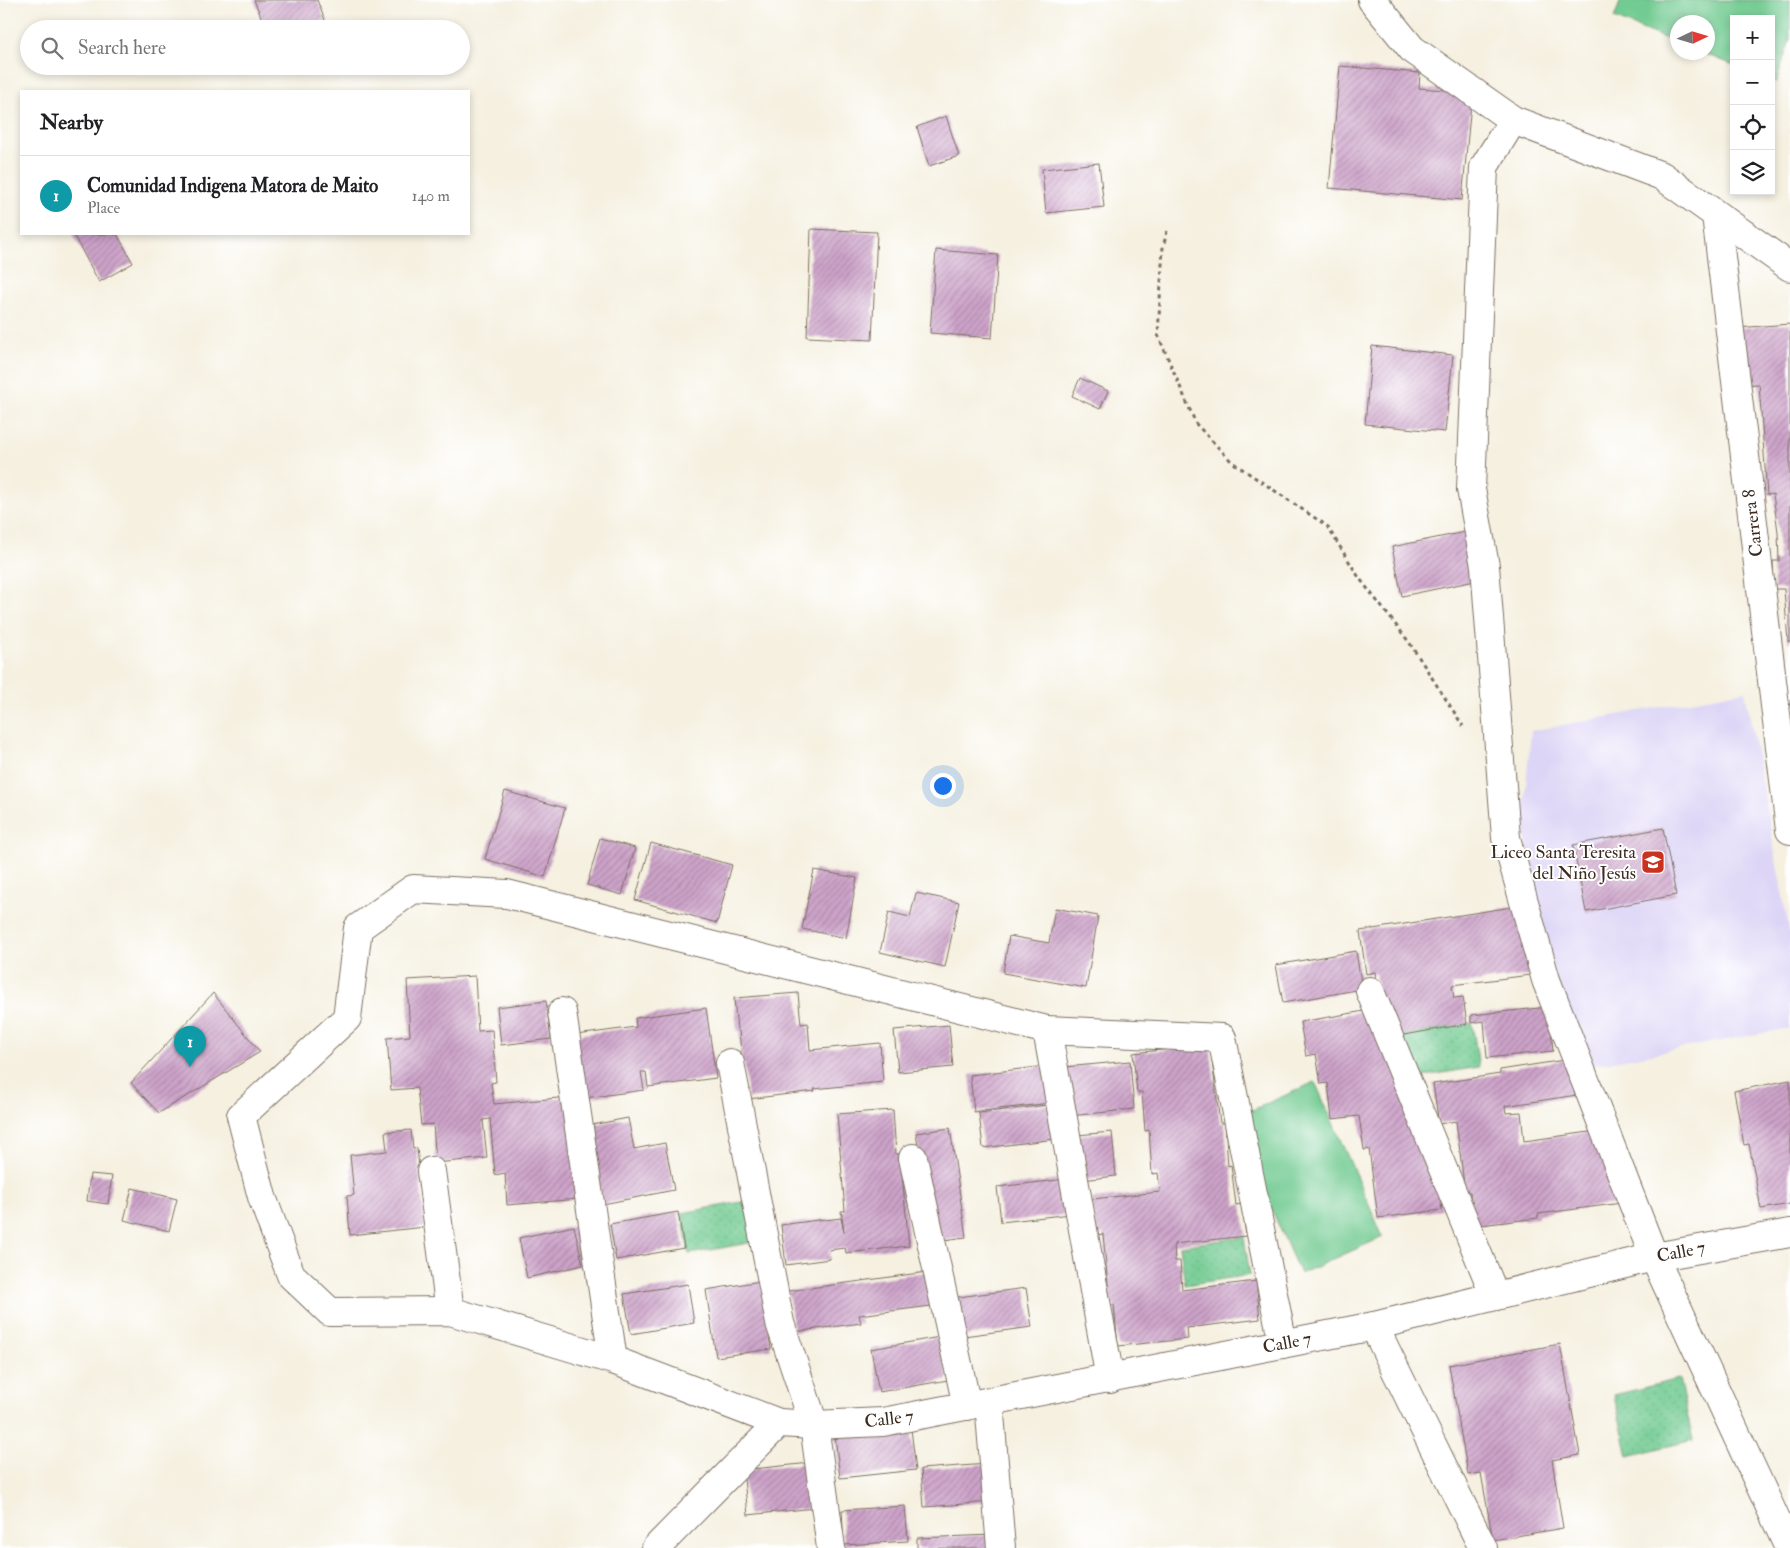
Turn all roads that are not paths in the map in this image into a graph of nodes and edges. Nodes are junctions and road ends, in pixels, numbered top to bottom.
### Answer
1 (1372, 0) edge
2 (1513, 120) junction
3 (1716, 215) junction
4 (1790, 267) edge
5 (1790, 830) edge
6 (1370, 991) dead end
7 (562, 1012) dead end
8 (1047, 1030) junction
9 (730, 1063) dead end
10 (913, 1158) dead end
11 (431, 1171) dead end
12 (1790, 1233) edge
13 (1654, 1257) junction
14 (1495, 1296) junction
15 (450, 1311) junction
16 (1374, 1326) junction
17 (1283, 1344) junction
18 (613, 1360) junction
19 (1110, 1379) junction
20 (978, 1404) junction
21 (779, 1423) junction
22 (814, 1425) junction
23 (656, 1548) edge
24 (831, 1548) edge
25 (1002, 1548) edge
26 (1483, 1548) edge
27 (1789, 1548) edge

1 - 2 street
2 - 3 street
2 - 13 street
3 - 4 street
3 - 5 street, Carrera 8
6 - 14 street
7 - 18 street
8 - 15 street, Calle 7
8 - 17 street
8 - 19 street
9 - 22 street
10 - 20 street
11 - 15 street
12 - 13 street, Calle 7
13 - 14 street, Calle 7
13 - 27 street
14 - 16 street, Calle 7
15 - 18 street, Calle 7
16 - 17 street, Calle 7
16 - 26 street
17 - 19 street, Calle 7
18 - 21 street, Calle 7
19 - 20 street, Calle 7
20 - 22 street, Calle 7
20 - 25 street
21 - 22 street, Calle 7
21 - 23 street
22 - 24 street

